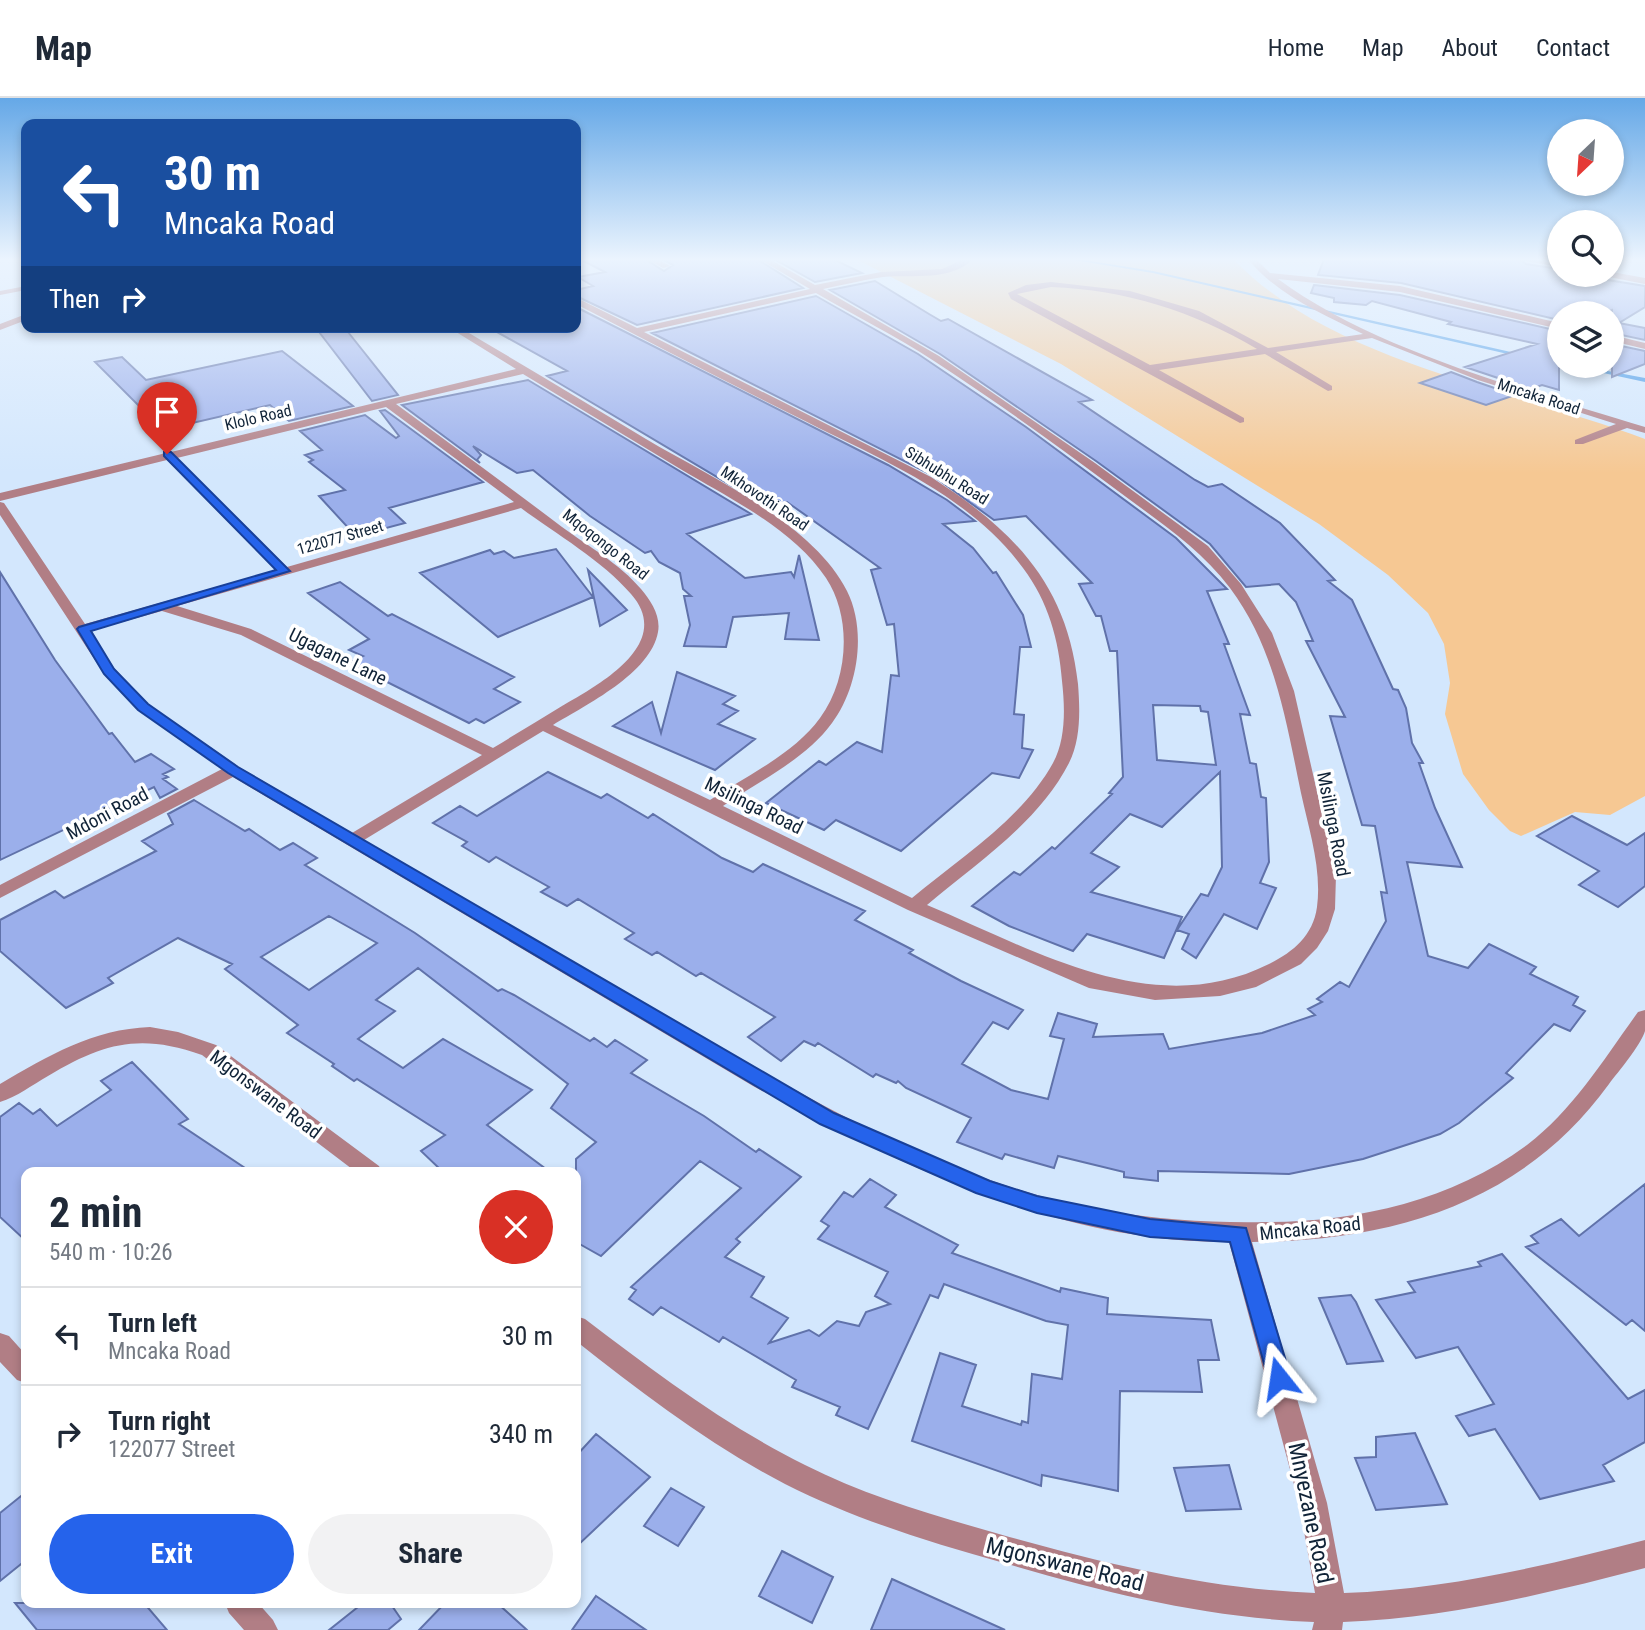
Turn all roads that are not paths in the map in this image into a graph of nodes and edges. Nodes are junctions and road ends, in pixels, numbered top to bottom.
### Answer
1 (889, 330) edge
2 (1078, 330) edge
3 (1226, 330) edge
4 (1363, 330) edge
5 (636, 331) edge
6 (462, 333) edge
7 (1373, 335) junction
8 (1624, 341) edge
9 (1645, 346) edge
10 (1263, 351) junction
11 (1149, 368) junction
12 (525, 370) junction
13 (1328, 388) dead end
14 (388, 403) junction
15 (1240, 420) dead end
16 (1627, 424) junction
17 (1645, 430) edge
18 (1579, 442) dead end
19 (167, 454) junction
20 (0, 497) edge
21 (525, 503) junction
22 (0, 506) edge
23 (284, 571) junction
24 (162, 607) junction
25 (83, 629) junction
26 (542, 725) junction
27 (493, 754) junction
28 (233, 770) junction
29 (712, 806) junction
30 (352, 841) junction
31 (0, 892) edge
32 (914, 906) junction
33 (1645, 1017) edge
34 (0, 1094) edge
35 (364, 1167) edge
36 (1238, 1234) junction
37 (581, 1331) edge
38 (0, 1344) edge
39 (21, 1367) edge
40 (1645, 1553) edge
41 (243, 1608) edge
42 (1329, 1619) edge
43 (263, 1630) edge

1 - 32 street, Msilinga Road
2 - 11 street
3 - 10 street
4 - 7 street, Mncaka Road
5 - 32 street, Sibhubhu Road
6 - 12 street, Mkhovothi Road
7 - 10 street
7 - 16 street, Mncaka Road
8 - 9 street
10 - 11 street
10 - 13 street
11 - 15 street
12 - 14 street, Klolo Road
12 - 29 street, Mkhovothi Road
14 - 19 street, Klolo Road
14 - 21 street, Mqoqongo Road
16 - 17 street, Mncaka Road
16 - 18 street
19 - 20 street, Klolo Road
19 - 23 street
21 - 23 street, 122077 Street
21 - 26 street, Mqoqongo Road
22 - 25 street, Mncaka Road
23 - 24 street, 122077 Street
24 - 25 street, 122077 Street
24 - 27 street, Ugagane Lane
25 - 28 street, Mncaka Road
26 - 27 street, Mqoqongo Road
26 - 29 street, Msilinga Road
27 - 30 street, Mqoqongo Road
28 - 30 street, Mncaka Road
28 - 31 street, Mdoni Road
29 - 32 street, Msilinga Road
30 - 36 street, Mncaka Road
33 - 36 street, Mncaka Road
34 - 35 street, Mgonswane Road
36 - 42 street, Mnyezane Road
37 - 42 street, Mgonswane Road
38 - 39 street
40 - 42 street, Mgonswane Road
41 - 43 street

